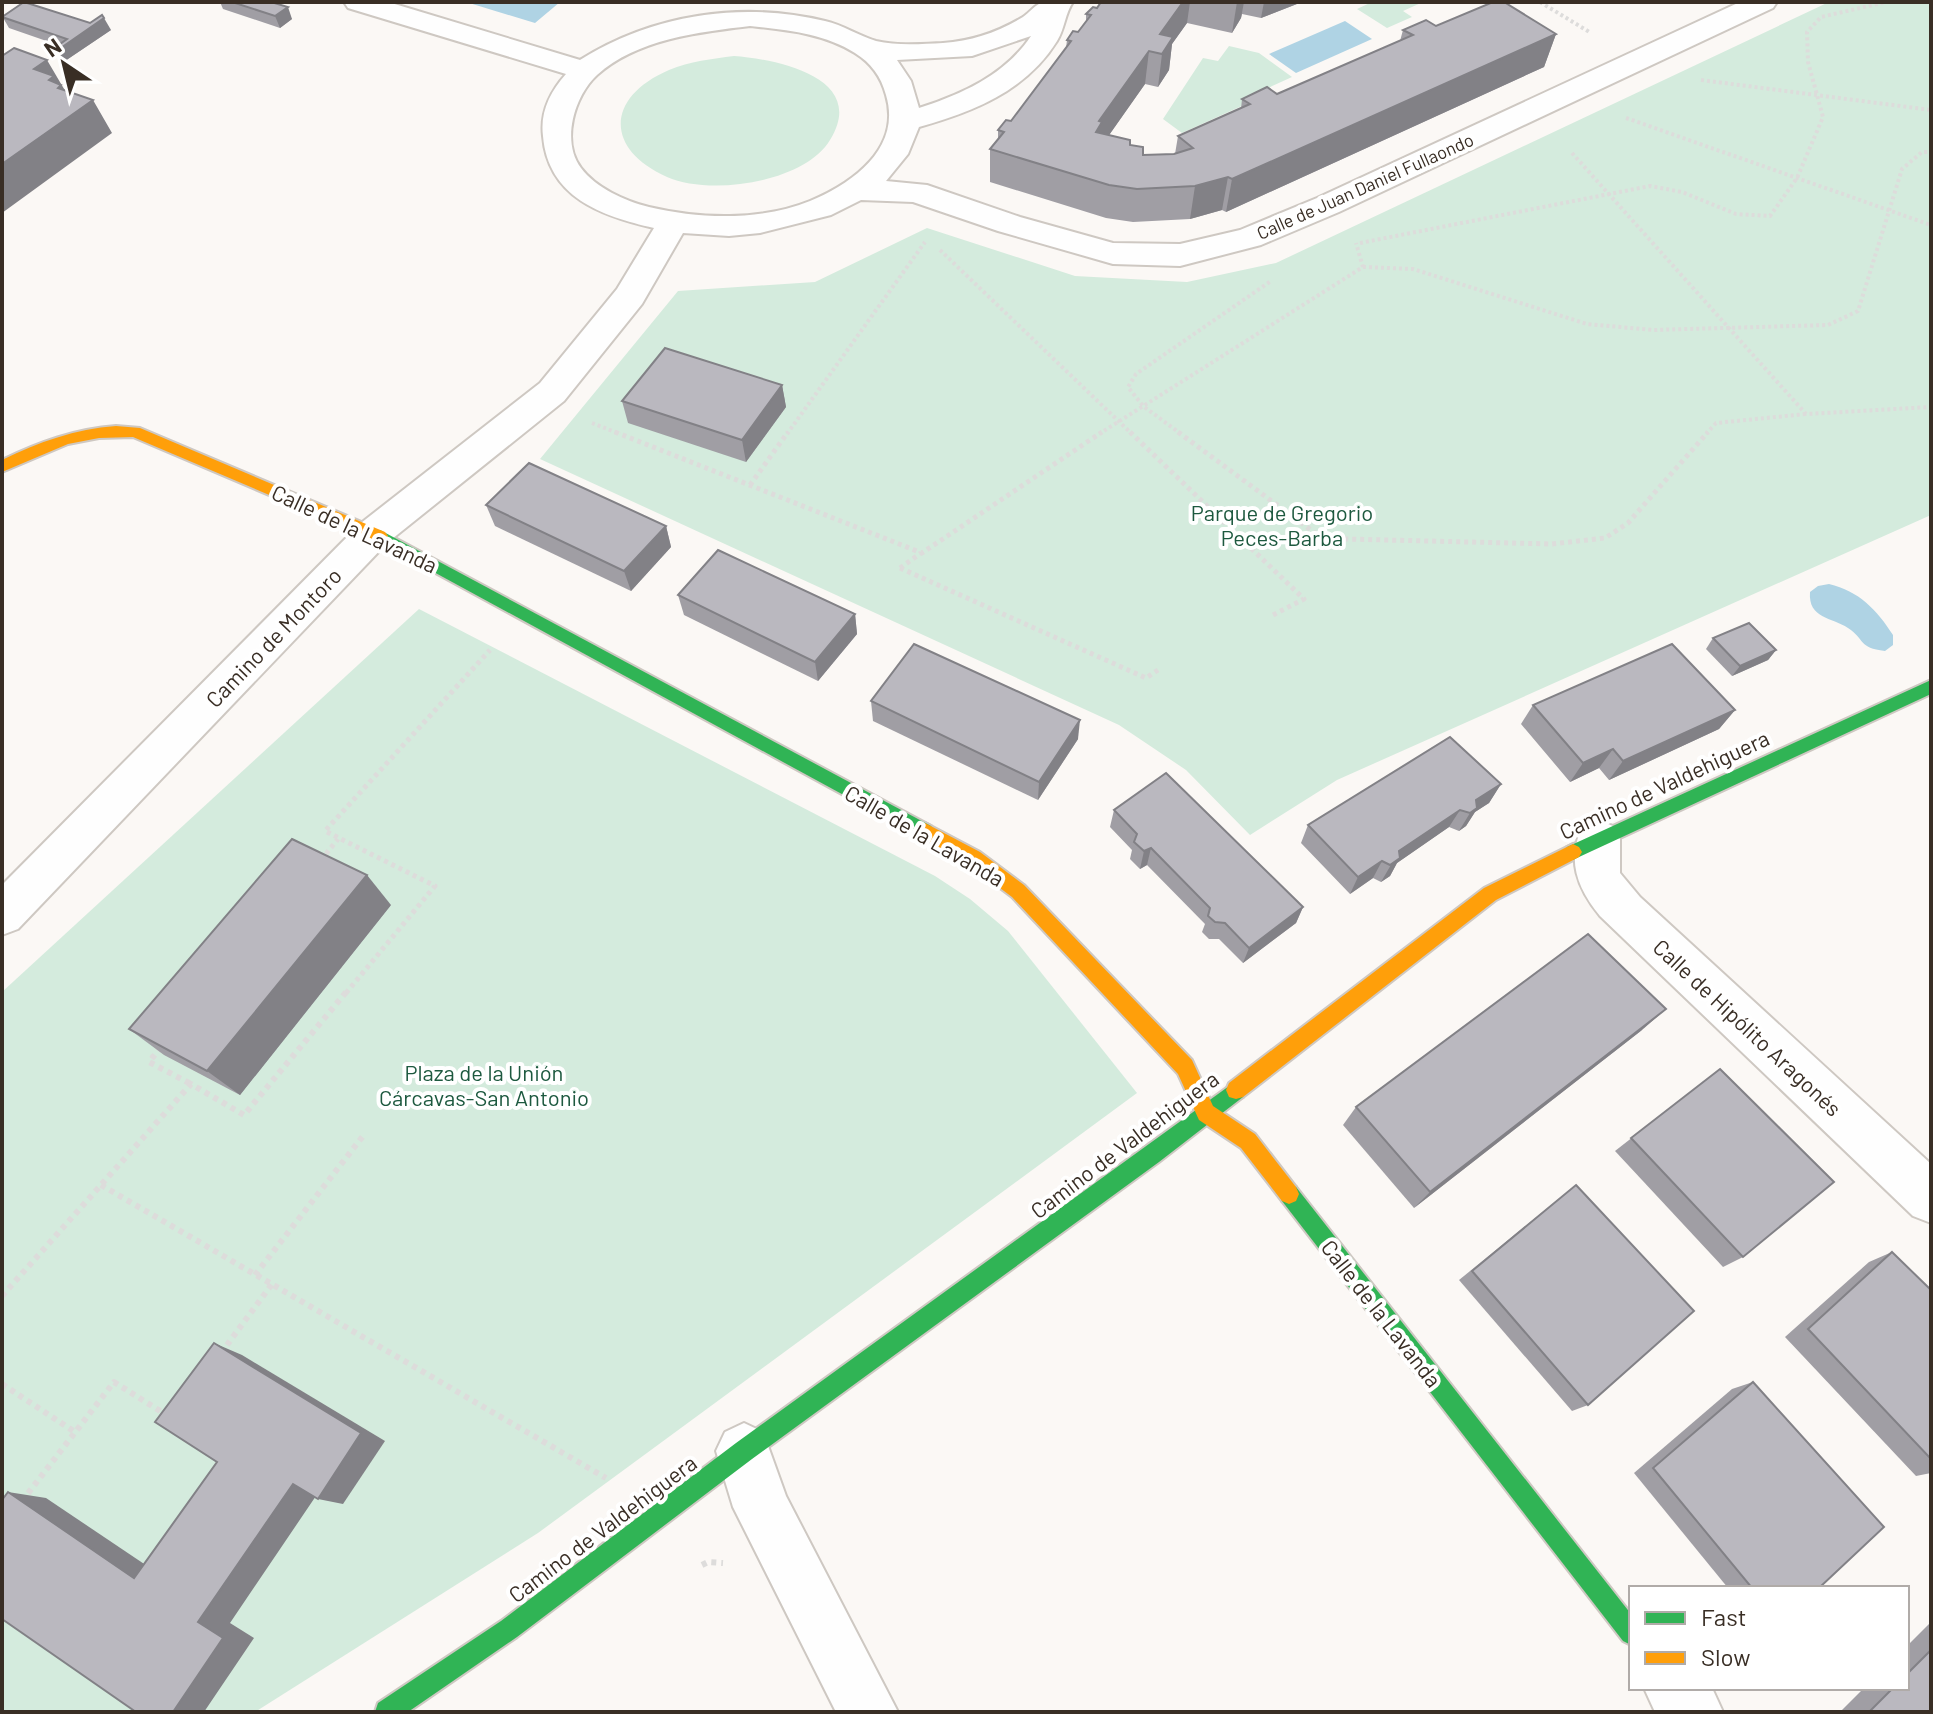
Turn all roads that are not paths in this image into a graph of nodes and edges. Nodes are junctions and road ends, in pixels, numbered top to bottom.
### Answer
1 (358, 2) edge
2 (1763, 2) edge
3 (1057, 4) edge
4 (751, 10) edge
5 (872, 49) junction
6 (585, 71) junction
7 (907, 121) junction
8 (854, 190) junction
9 (672, 224) junction
10 (2, 467) edge
11 (374, 533) junction
12 (1931, 687) edge
13 (1598, 839) junction
14 (2, 915) edge
15 (1206, 1113) junction
16 (1931, 1198) edge
17 (744, 1451) junction
18 (1629, 1630) edge
19 (1676, 1690) edge
20 (387, 1712) edge
21 (868, 1712) edge
22 (1693, 1712) edge

1 - 6 street
2 - 8 street, Calle de Juan Daniel Fullaondo
3 - 5 street
3 - 7 street
4 - 5 street
4 - 6 street
5 - 7 street
6 - 9 street
7 - 8 street
8 - 9 street
9 - 11 street, Camino de Montoro
10 - 11 street, Calle de la Lavanda
11 - 14 street, Camino de Montoro
11 - 15 street, Calle de la Lavanda
12 - 13 street, Camino de Valdehiguera
13 - 15 street, Camino de Valdehiguera
13 - 16 street, Calle de Hipólito Aragonés
15 - 17 street, Camino de Valdehiguera
15 - 18 street, Calle de la Lavanda
17 - 20 street, Camino de Valdehiguera
17 - 21 street
19 - 22 street

